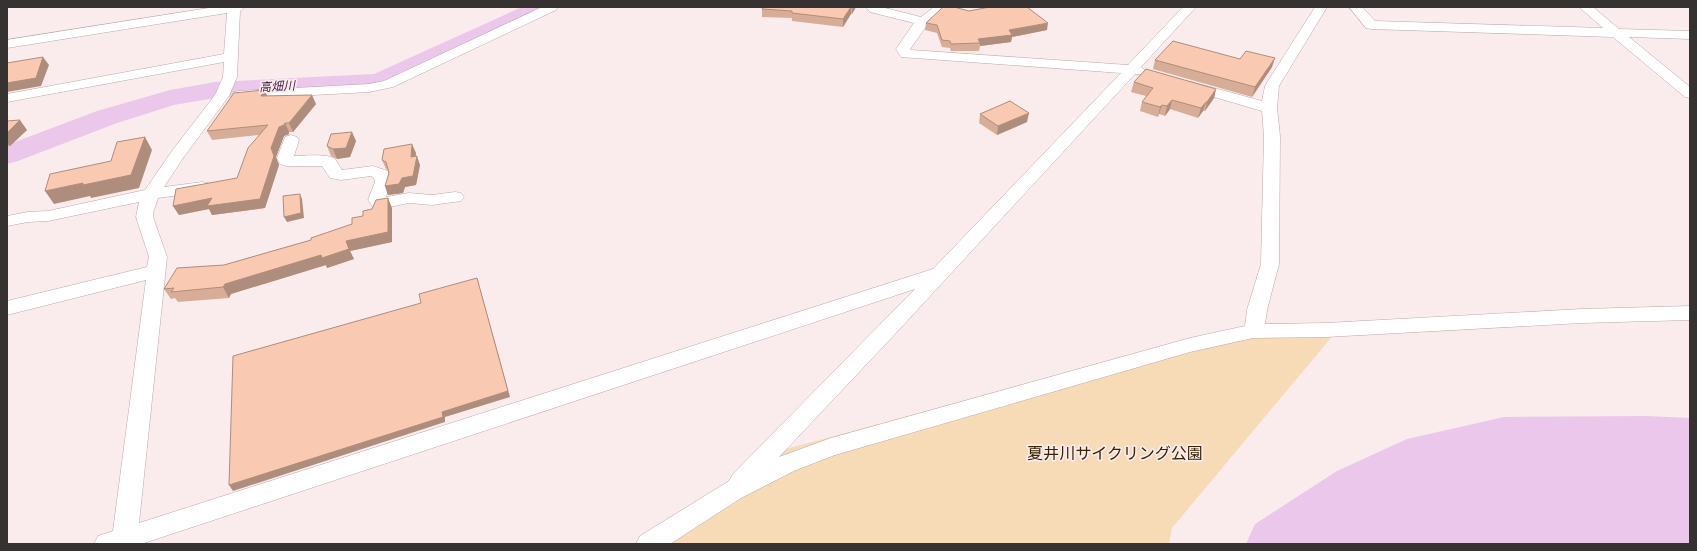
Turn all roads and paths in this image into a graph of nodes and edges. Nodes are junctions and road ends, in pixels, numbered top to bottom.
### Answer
1 (235, 7) edge
2 (552, 7) edge
3 (872, 7) edge
4 (942, 7) edge
5 (1190, 7) edge
6 (1321, 7) edge
7 (1355, 7) edge
8 (1585, 7) edge
9 (924, 22) junction
10 (1616, 33) junction
11 (1690, 35) edge
12 (7, 44) edge
13 (231, 57) junction
14 (1131, 69) junction
15 (1154, 76) edge
16 (1177, 82) edge
17 (225, 91) junction
18 (1690, 94) edge
19 (7, 98) edge
20 (1269, 108) junction
21 (291, 140) dead end
22 (220, 185) edge
23 (152, 194) junction
24 (455, 197) dead end
25 (7, 221) edge
26 (156, 271) junction
27 (939, 274) junction
28 (7, 308) edge
29 (1690, 313) edge
30 (1253, 331) junction
31 (732, 491) junction
32 (119, 542) edge
33 (649, 544) edge

1 - 12 street
1 - 13 street
2 - 17 street
3 - 9 street
4 - 9 street
5 - 14 street
6 - 20 street
7 - 10 street
8 - 10 street
9 - 14 street
10 - 11 street
10 - 18 street
13 - 17 street
13 - 19 street
14 - 15 street
14 - 27 street
16 - 20 street
17 - 23 street
20 - 30 street
21 - 24 street
22 - 23 street
23 - 25 street
23 - 26 street
26 - 28 street
26 - 32 street
27 - 31 street
27 - 32 street
29 - 30 street
30 - 31 street
31 - 33 street

